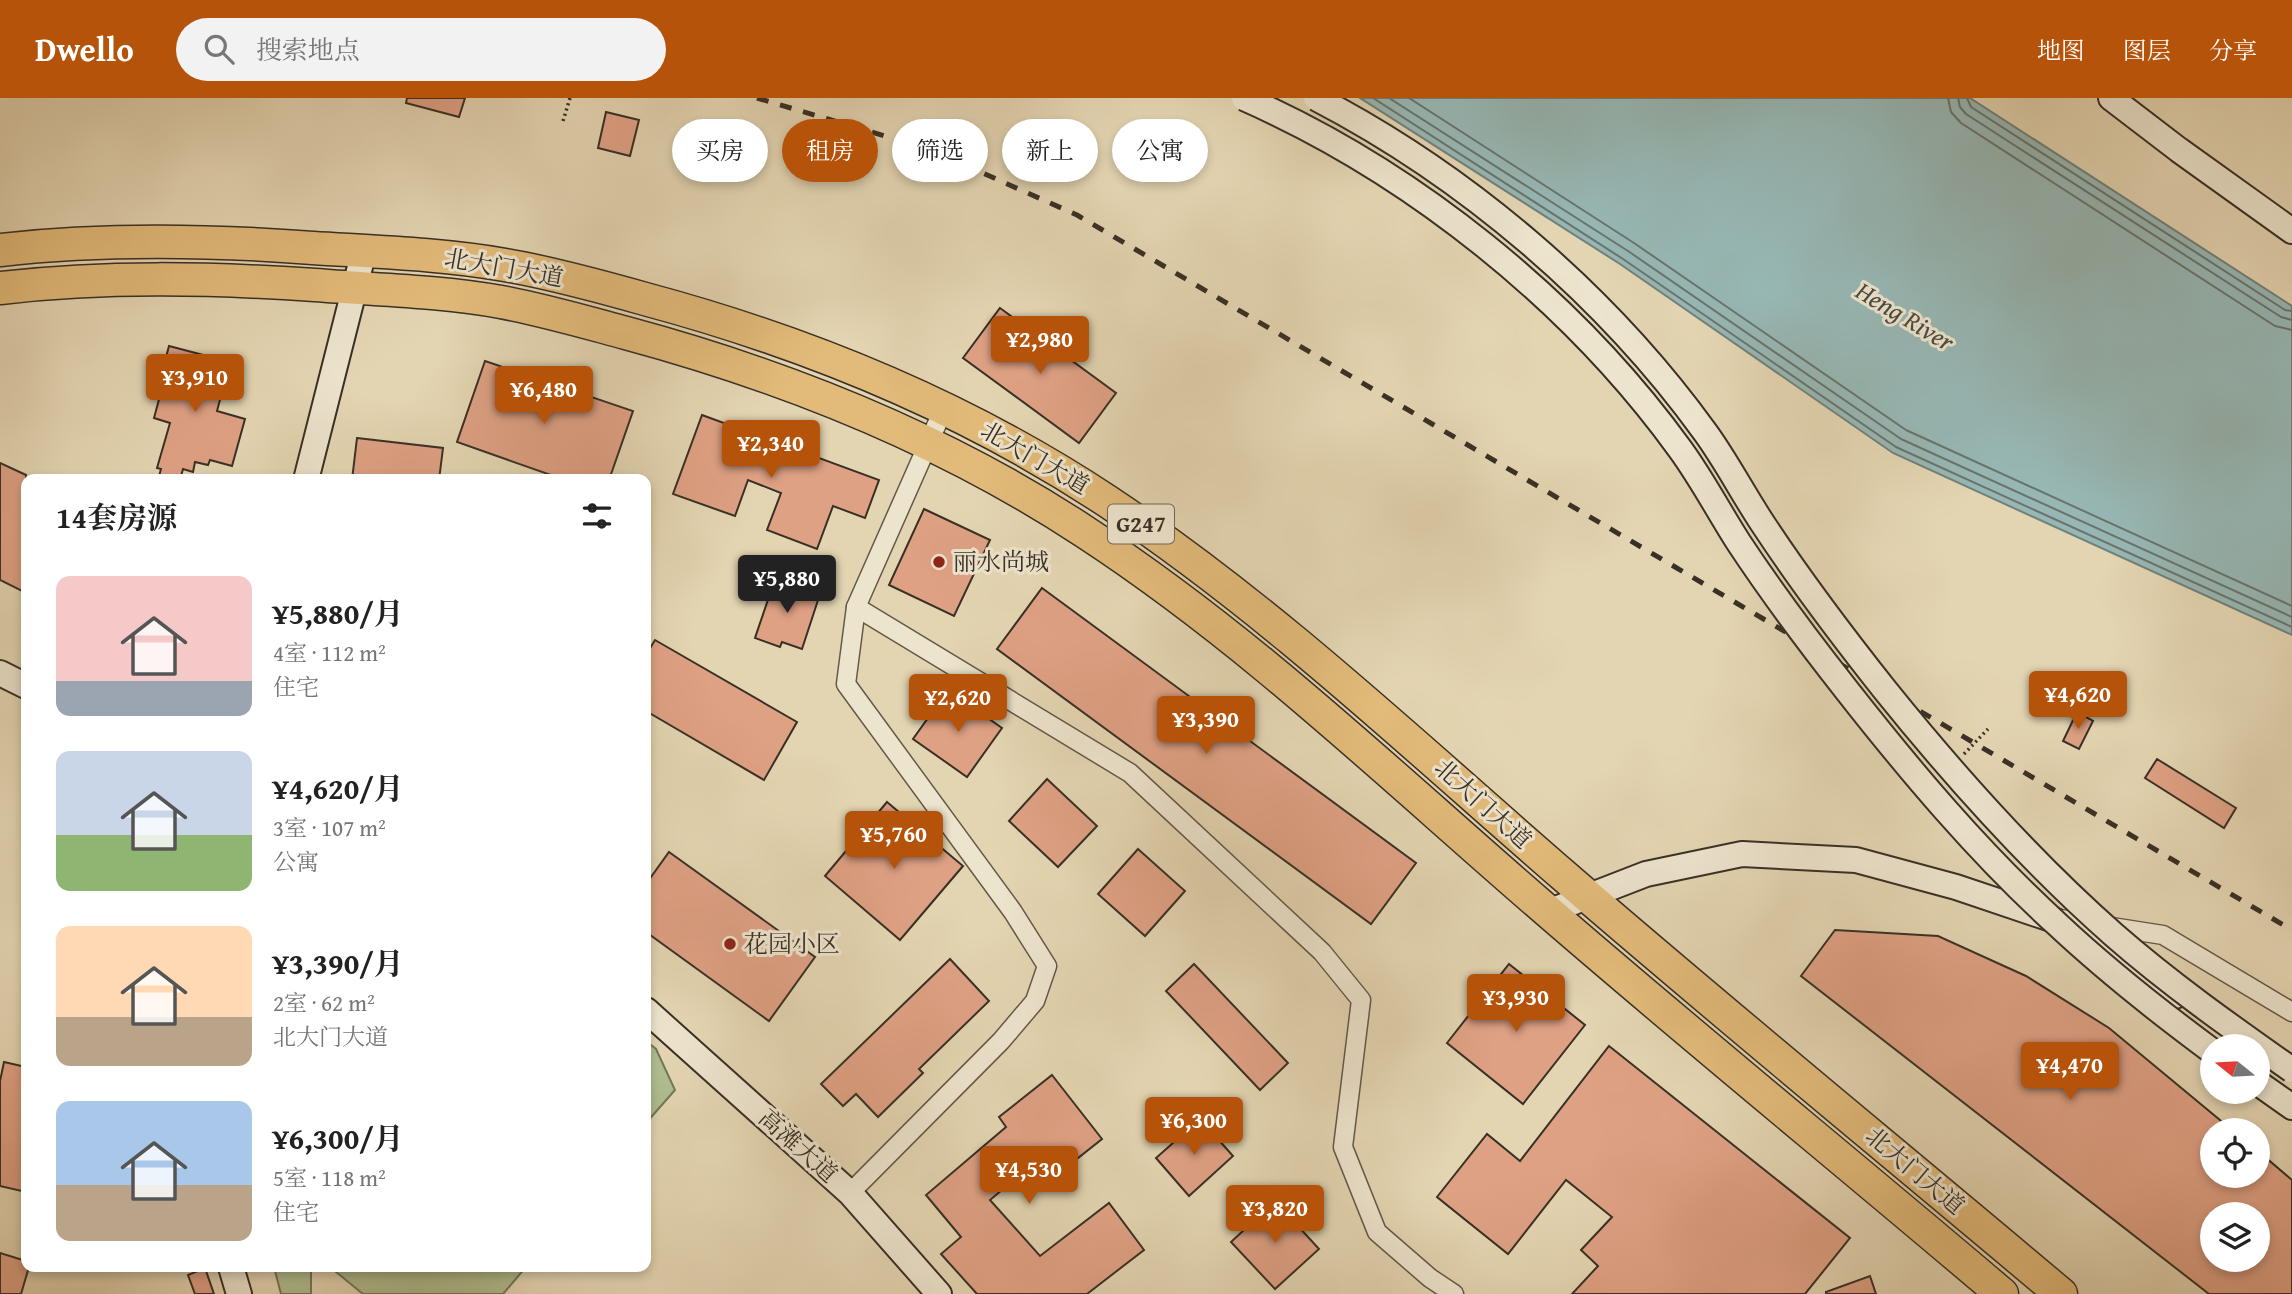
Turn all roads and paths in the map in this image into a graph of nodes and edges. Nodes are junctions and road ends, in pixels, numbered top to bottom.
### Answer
1 (570, 98) edge
2 (1244, 98) edge
3 (1316, 98) edge
4 (2111, 98) edge
5 (563, 121) dead end
6 (2292, 232) edge
7 (0, 250) edge
8 (364, 251) junction
9 (0, 288) edge
10 (355, 288) junction
11 (944, 408) junction
12 (929, 442) junction
13 (308, 474) edge
14 (856, 607) junction
15 (0, 673) edge
16 (21, 684) edge
17 (1588, 896) junction
18 (1548, 912) junction
19 (2048, 916) junction
20 (2292, 1012) edge
21 (651, 1014) edge
22 (2236, 1034) edge
23 (2200, 1042) edge
24 (2270, 1055) edge
25 (2292, 1069) edge
26 (2270, 1091) edge
27 (2292, 1107) edge
28 (850, 1193) junction
29 (232, 1272) edge
30 (239, 1294) edge
31 (939, 1294) edge
32 (1454, 1294) edge
33 (2002, 1294) edge
34 (2060, 1294) edge

1 - 5 path
2 - 23 main road, bridge
3 - 25 main road, bridge
4 - 6 main road
7 - 8 highway, 北大门大道 / G247
8 - 10 main road
8 - 11 highway, 北大门大道 / G247
9 - 10 highway, 北大门大道 / G247
10 - 12 highway, 北大门大道 / G247
10 - 13 main road
11 - 12 street
11 - 17 highway, 北大门大道 / G247
12 - 14 street
12 - 18 highway, 北大门大道 / G247
14 - 28 street
14 - 32 street
15 - 16 main road
17 - 18 main road
17 - 19 main road
17 - 34 highway, 北大门大道 / G247
18 - 33 highway, 北大门大道 / G247
19 - 20 street
19 - 22 main road
21 - 28 main road, 高滩大道
24 - 25 main road
26 - 27 main road
28 - 31 main road, 高滩大道
29 - 30 main road

